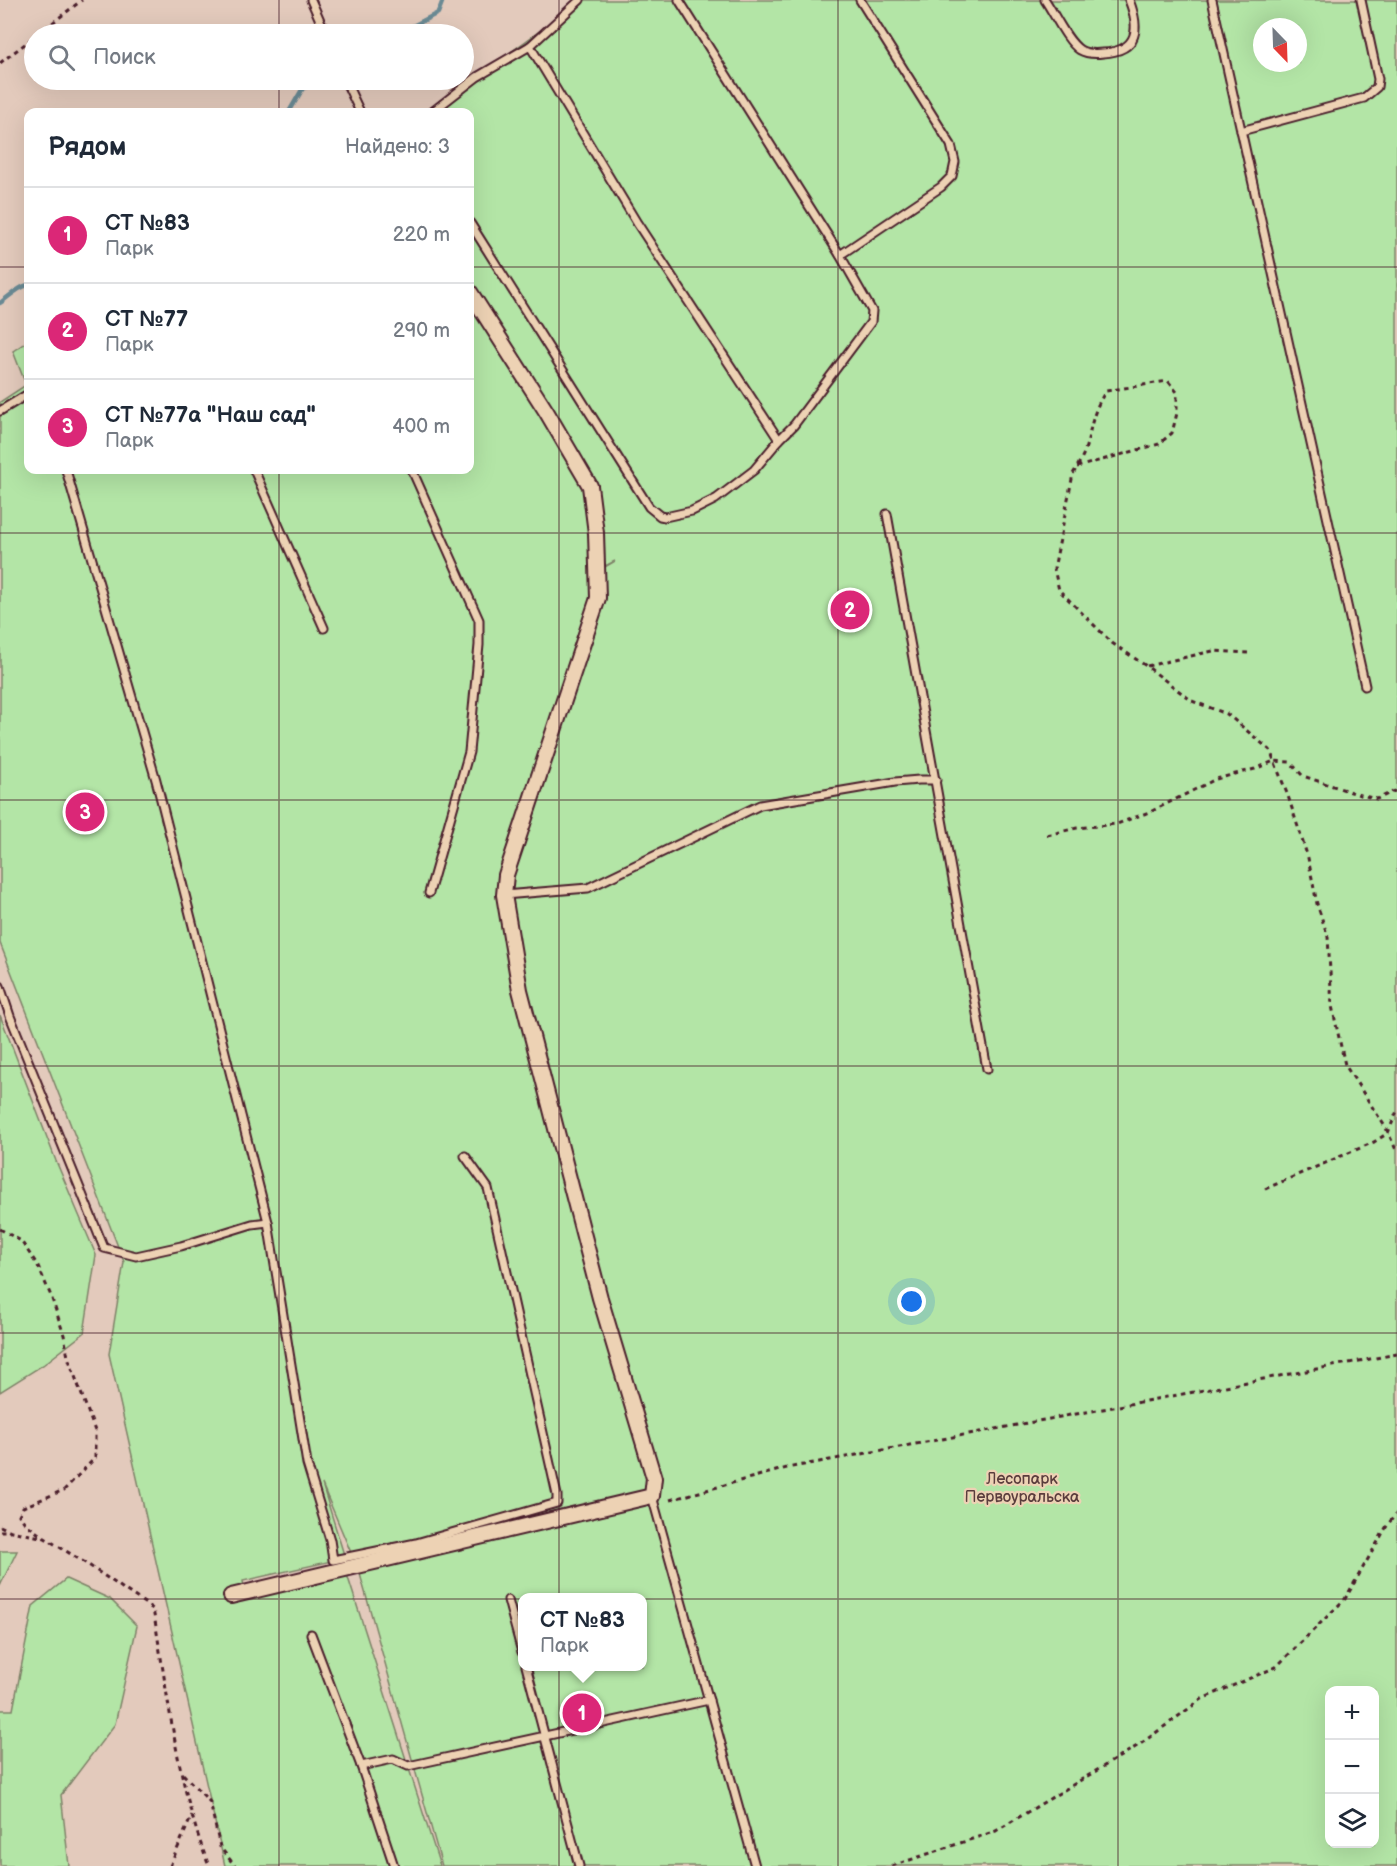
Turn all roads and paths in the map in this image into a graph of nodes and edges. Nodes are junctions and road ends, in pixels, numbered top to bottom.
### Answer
1 (82, 0) edge
2 (311, 0) edge
3 (580, 0) edge
4 (679, 0) edge
5 (860, 0) edge
6 (1045, 0) edge
7 (1130, 0) edge
8 (1212, 0) edge
9 (1361, 0) edge
10 (51, 24) edge
11 (322, 24) edge
12 (24, 45) edge
13 (530, 46) junction
14 (0, 63) edge
15 (474, 79) edge
16 (350, 90) edge
17 (460, 90) edge
18 (358, 108) edge
19 (437, 108) edge
20 (1241, 131) junction
21 (474, 229) edge
22 (840, 255) junction
23 (474, 298) edge
24 (24, 396) edge
25 (0, 411) edge
26 (779, 440) junction
27 (1077, 466) junction
28 (67, 474) edge
29 (256, 474) edge
30 (414, 474) edge
31 (887, 514) dead end
32 (324, 628) dead end
33 (1248, 652) dead end
34 (1147, 666) junction
35 (1365, 686) dead end
36 (1274, 761) junction
37 (936, 780) junction
38 (1397, 790) edge
39 (1047, 835) dead end
40 (429, 892) dead end
41 (504, 895) junction
42 (0, 986) edge
43 (987, 1069) dead end
44 (1397, 1111) edge
45 (1388, 1133) junction
46 (1397, 1152) edge
47 (465, 1156) dead end
48 (1264, 1189) dead end
49 (268, 1222) junction
50 (0, 1229) edge
51 (1397, 1354) edge
52 (652, 1496) junction
53 (670, 1500) dead end
54 (1397, 1513) edge
55 (0, 1526) edge
56 (0, 1531) edge
57 (11, 1531) junction
58 (45, 1538) junction
59 (231, 1596) dead end
60 (508, 1600) dead end
61 (311, 1634) dead end
62 (518, 1637) edge
63 (527, 1671) edge
64 (709, 1700) junction
65 (545, 1737) junction
66 (361, 1766) junction
67 (182, 1773) junction
68 (192, 1814) junction
69 (170, 1866) edge
70 (209, 1866) edge
71 (235, 1866) edge
72 (394, 1866) edge
73 (579, 1866) edge
74 (755, 1866) edge
75 (892, 1866) edge

1 - 10 path
2 - 11 lane
3 - 13 lane
4 - 22 lane
5 - 22 lane
6 - 7 lane
8 - 20 lane
9 - 20 lane
12 - 14 path
13 - 15 lane
13 - 26 lane
16 - 18 lane
17 - 19 lane
20 - 35 lane
21 - 26 lane
22 - 26 lane
23 - 41 street
24 - 25 lane
27 - 27 path
27 - 34 path
28 - 49 lane
29 - 32 lane
30 - 40 lane
31 - 37 lane
33 - 34 path
34 - 36 path
36 - 38 path
36 - 39 path
36 - 45 path
37 - 41 lane
37 - 43 lane
41 - 52 street
42 - 49 lane
44 - 45 path
45 - 46 path
45 - 48 path
47 - 49 lane
50 - 58 path
51 - 53 path
52 - 59 street
52 - 64 lane
54 - 75 path
55 - 57 path
56 - 57 path
57 - 58 path
58 - 67 path
60 - 62 lane
61 - 66 lane
63 - 65 lane
64 - 65 lane
64 - 74 lane
65 - 66 lane
65 - 73 lane
66 - 72 lane
67 - 68 path
67 - 71 path
68 - 69 path
68 - 70 path

